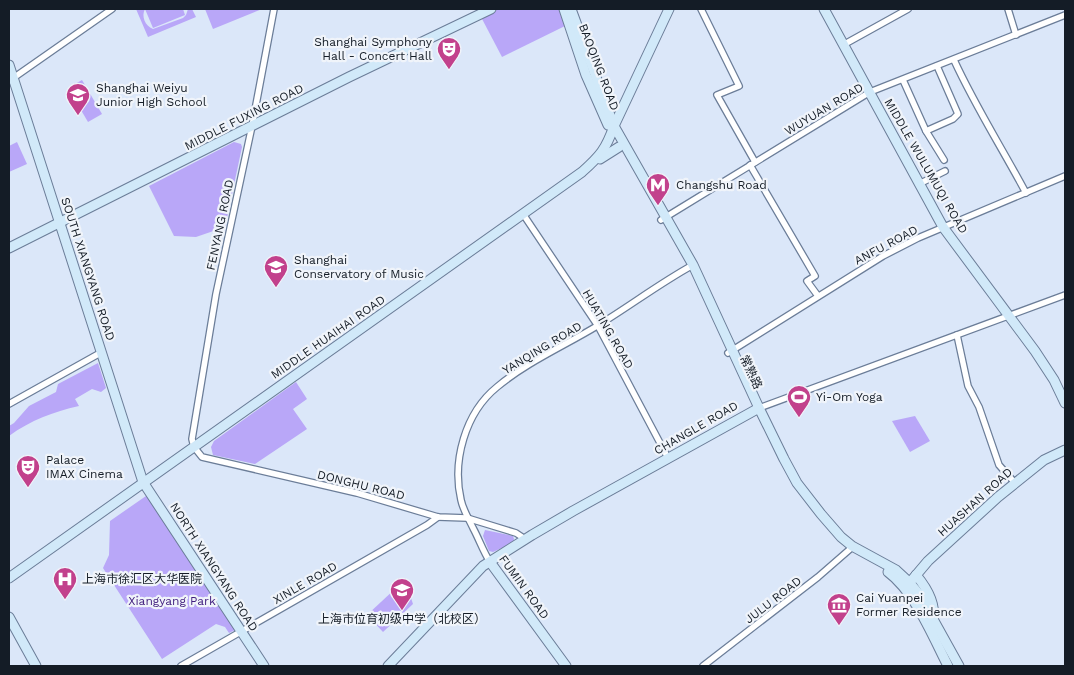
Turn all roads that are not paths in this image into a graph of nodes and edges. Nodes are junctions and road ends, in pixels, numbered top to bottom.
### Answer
1 (112, 9) edge
2 (274, 9) edge
3 (491, 9) edge
4 (564, 9) edge
5 (571, 9) edge
6 (669, 9) edge
7 (701, 9) edge
8 (824, 9) edge
9 (908, 9) edge
10 (1008, 9) edge
11 (1065, 15) edge
12 (1016, 35) junction
13 (843, 45) junction
14 (954, 60) junction
15 (9, 65) edge
16 (937, 66) junction
17 (11, 80) edge
18 (902, 80) junction
19 (870, 92) junction
20 (252, 126) junction
21 (613, 130) junction
22 (926, 131) junction
23 (619, 147) junction
24 (944, 160) dead end
25 (753, 164) junction
26 (591, 165) junction
27 (945, 170) dead end
28 (1065, 176) edge
29 (919, 184) junction
30 (1026, 193) junction
31 (523, 214) junction
32 (663, 219) junction
33 (61, 223) junction
34 (943, 227) junction
35 (9, 248) edge
36 (691, 266) junction
37 (1065, 295) edge
38 (818, 296) junction
39 (1010, 315) junction
40 (598, 326) junction
41 (957, 335) junction
42 (102, 352) junction
43 (730, 352) junction
44 (1065, 403) edge
45 (9, 404) edge
46 (756, 409) junction
47 (194, 447) junction
48 (1065, 450) edge
49 (668, 458) junction
50 (143, 482) junction
51 (1015, 483) junction
52 (438, 517) junction
53 (467, 518) junction
54 (838, 533) junction
55 (525, 539) junction
56 (850, 548) junction
57 (490, 562) junction
58 (9, 578) edge
59 (910, 582) junction
60 (9, 617) edge
61 (241, 631) junction
62 (36, 666) edge
63 (181, 666) edge
64 (264, 666) edge
65 (388, 666) edge
66 (566, 666) edge
67 (703, 666) edge
68 (948, 666) edge
69 (959, 666) edge

1 - 17 street
2 - 20 street, FENYANG ROAD
3 - 20 main road, MIDDLE FUXING ROAD
4 - 21 main road, BAOQING ROAD
5 - 21 main road, BAOQING ROAD
6 - 21 main road, MIDDLE HUAIHAI ROAD
7 - 25 street
8 - 13 main road, MIDDLE WULUMUQI ROAD
9 - 13 street
10 - 12 street
11 - 12 street, WUYUAN ROAD
12 - 14 street, WUYUAN ROAD
13 - 19 main road, MIDDLE WULUMUQI ROAD
14 - 16 street, WUYUAN ROAD
14 - 30 street
15 - 17 main road, SOUTH XIANGYANG ROAD
16 - 18 street, WUYUAN ROAD
16 - 22 street
17 - 33 main road, SOUTH XIANGYANG ROAD
18 - 19 street, WUYUAN ROAD
18 - 22 street
19 - 25 street, WUYUAN ROAD
19 - 29 main road, MIDDLE WULUMUQI ROAD
20 - 33 main road, MIDDLE FUXING ROAD
20 - 47 street, FENYANG ROAD
21 - 23 main road
21 - 26 main road, MIDDLE HUAIHAI ROAD
21 - 32 main road
22 - 24 street
23 - 26 main road
23 - 32 main road
25 - 32 street, WUYUAN ROAD
25 - 38 street
26 - 31 main road, MIDDLE HUAIHAI ROAD
27 - 29 street
28 - 30 street, ANFU ROAD
29 - 34 main road, MIDDLE WULUMUQI ROAD
30 - 34 street, ANFU ROAD
31 - 40 street, HUATING ROAD
31 - 47 main road, MIDDLE HUAIHAI ROAD
32 - 36 main road
33 - 35 main road, MIDDLE FUXING ROAD
33 - 42 main road, SOUTH XIANGYANG ROAD
34 - 38 street, ANFU ROAD
34 - 39 main road, MIDDLE WULUMUQI ROAD
36 - 40 street, YANQING ROAD
36 - 43 main road
37 - 39 street, CHANGLE ROAD
38 - 43 street, ANFU ROAD
39 - 41 street, CHANGLE ROAD
39 - 44 main road, MIDDLE WULUMUQI ROAD
40 - 49 street, HUATING ROAD
40 - 53 street, YANQING ROAD
41 - 46 street, CHANGLE ROAD
41 - 51 street
42 - 45 street
42 - 50 main road, SOUTH XIANGYANG ROAD
43 - 46 main road
46 - 49 main road, CHANGLE ROAD
46 - 54 main road
46 - 56 main road, 常熟路
47 - 50 main road, MIDDLE HUAIHAI ROAD
47 - 52 street, DONGHU ROAD
48 - 51 main road, HUASHAN ROAD
49 - 55 main road, CHANGLE ROAD
50 - 58 main road, MIDDLE HUAIHAI ROAD
50 - 61 main road, NORTH XIANGYANG ROAD
51 - 59 main road, HUASHAN ROAD
52 - 53 street, DONGHU ROAD
52 - 61 street, XINLE ROAD
53 - 55 street, DONGHU ROAD
53 - 57 street, FUMIN ROAD
54 - 56 main road
54 - 59 main road
55 - 57 main road, CHANGLE ROAD
56 - 59 main road
56 - 67 street, JULU ROAD
57 - 65 main road, CHANGLE ROAD
57 - 66 main road, FUMIN ROAD
59 - 68 main road
59 - 69 main road
60 - 62 main road
61 - 63 street, XINLE ROAD
61 - 64 main road, NORTH XIANGYANG ROAD

